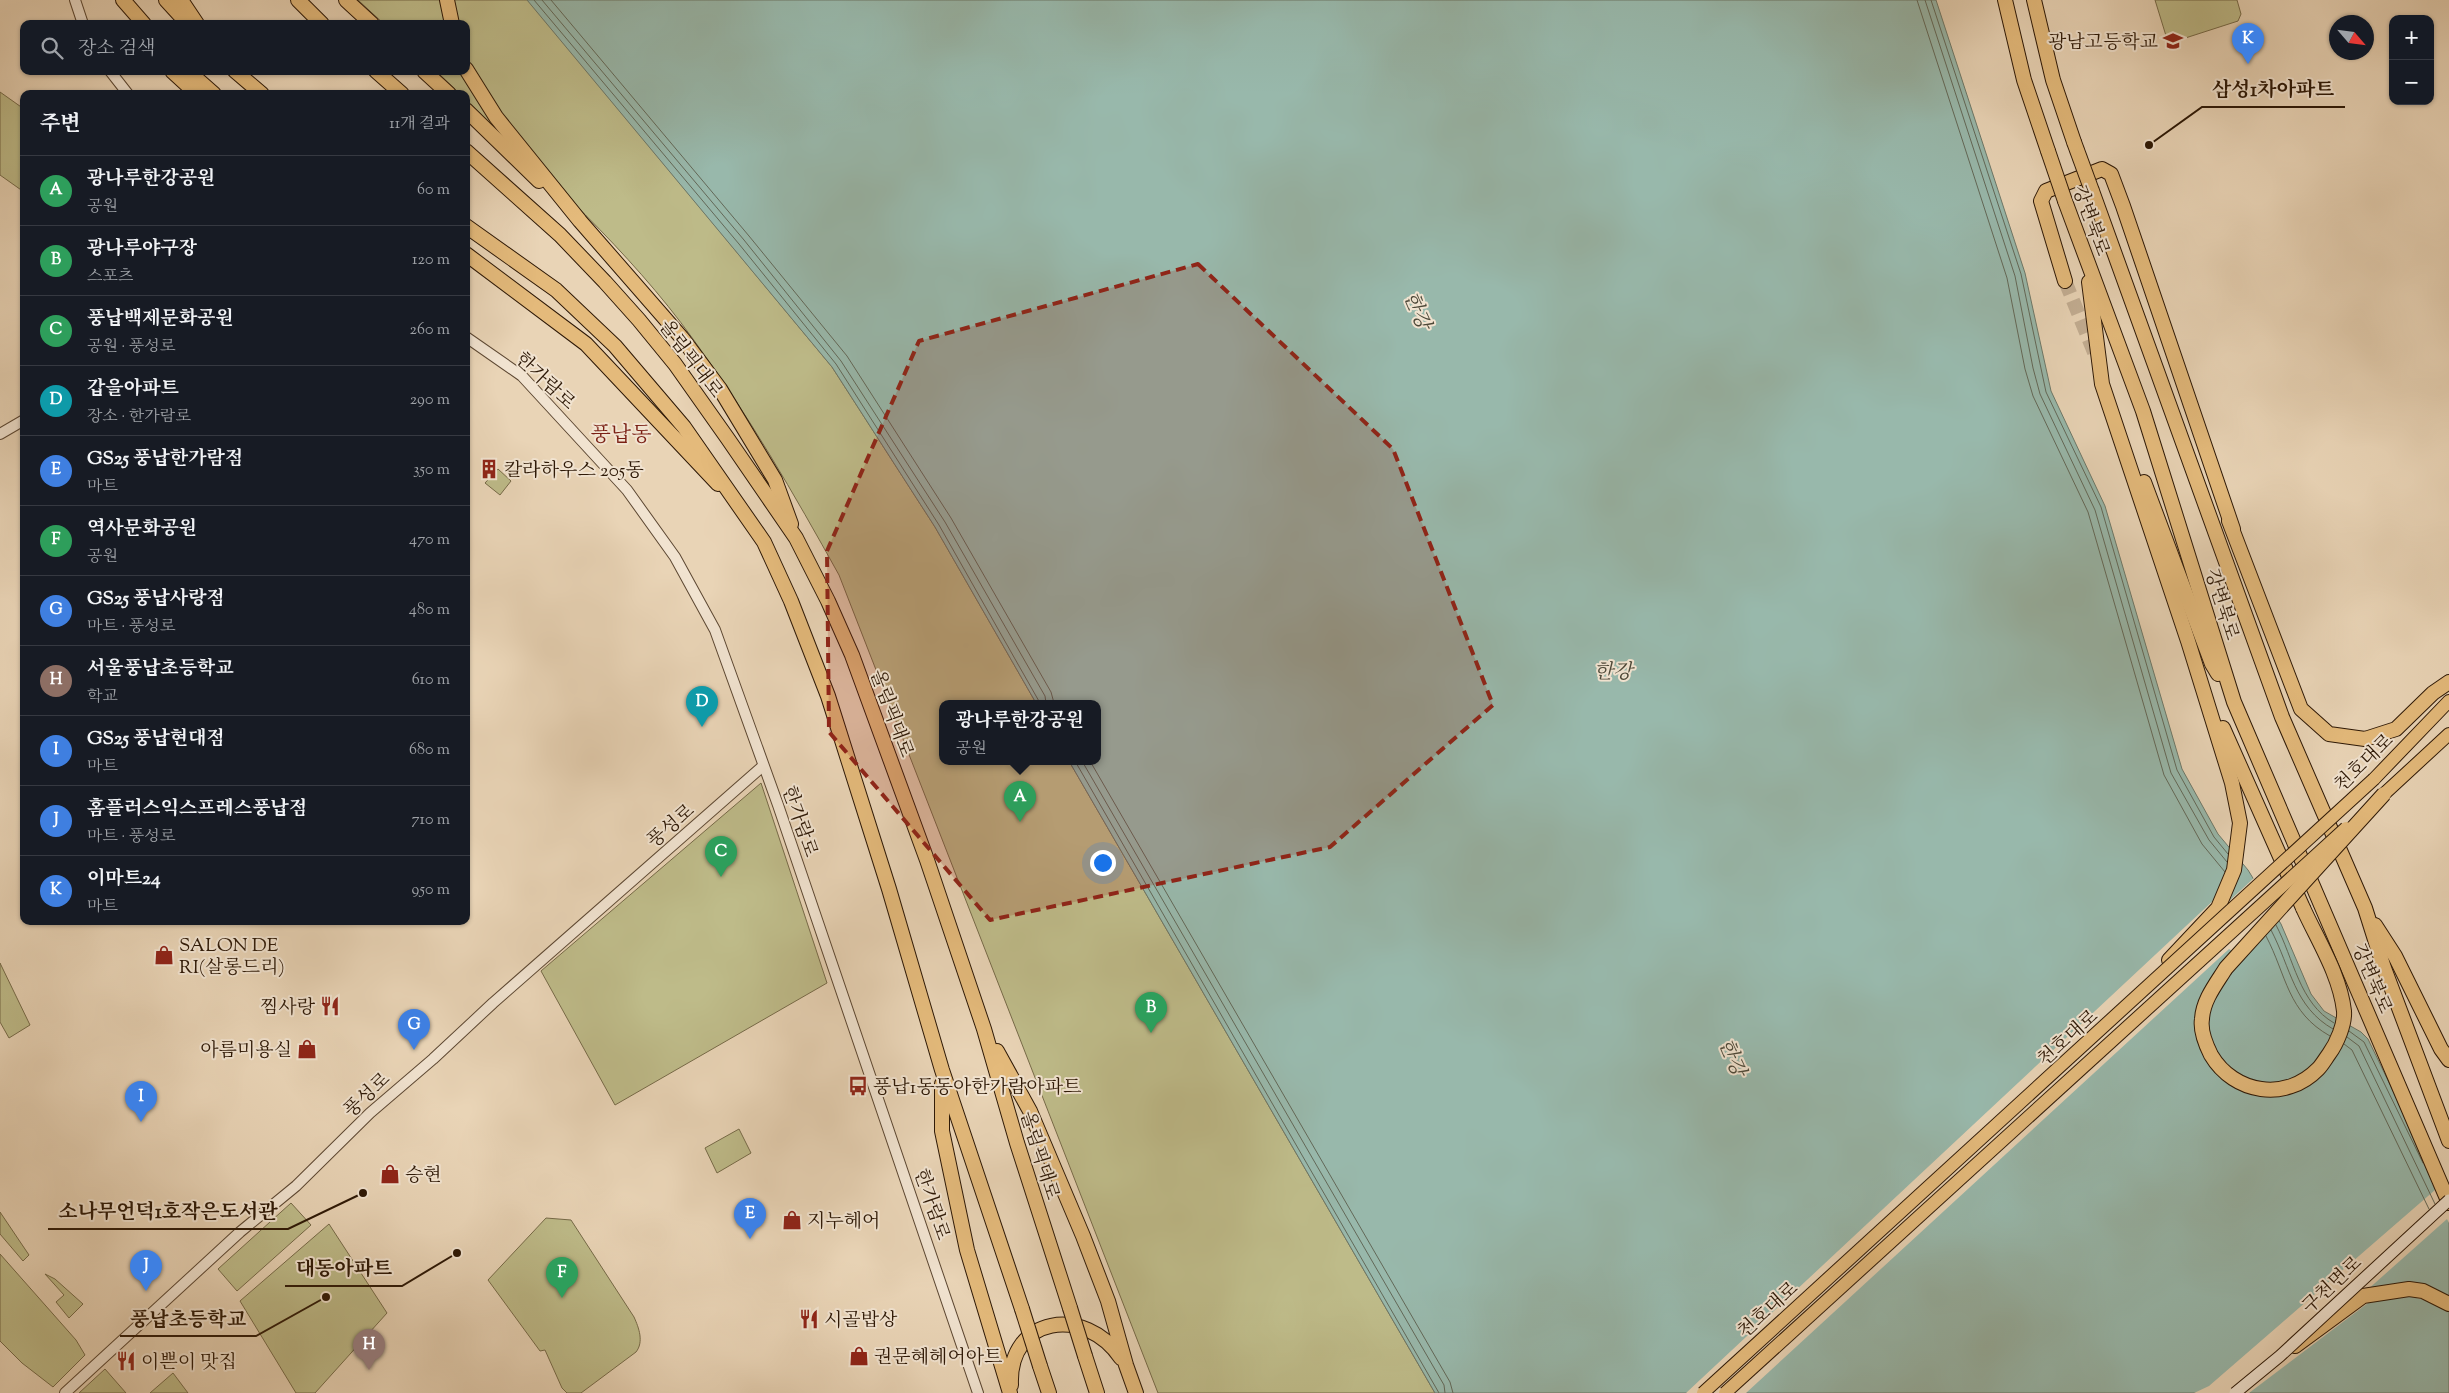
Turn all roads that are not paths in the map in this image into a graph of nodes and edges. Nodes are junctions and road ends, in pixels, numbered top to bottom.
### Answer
1 (75, 0) edge
2 (123, 0) edge
3 (133, 0) edge
4 (166, 0) edge
5 (182, 0) edge
6 (293, 0) edge
7 (346, 0) edge
8 (447, 0) edge
9 (2004, 0) edge
10 (2034, 0) edge
11 (302, 5) edge
12 (82, 20) edge
13 (140, 20) edge
14 (146, 20) edge
15 (184, 20) edge
16 (194, 20) edge
17 (318, 20) edge
18 (368, 20) edge
19 (451, 20) edge
20 (113, 75) edge
21 (177, 75) edge
22 (193, 75) edge
23 (241, 75) edge
24 (379, 75) edge
25 (380, 75) edge
26 (428, 75) edge
27 (469, 75) edge
28 (125, 90) edge
29 (193, 90) edge
30 (209, 90) edge
31 (257, 90) edge
32 (389, 90) edge
33 (397, 90) edge
34 (445, 90) edge
35 (470, 114) edge
36 (470, 155) edge
37 (580, 222) junction
38 (470, 229) edge
39 (470, 257) edge
40 (2086, 257) junction
41 (2065, 281) tunnel mouth
42 (470, 340) edge
43 (2115, 404) dead end
44 (20, 422) edge
45 (2178, 433) junction
46 (0, 434) edge
47 (746, 514) junction
48 (2233, 529) junction
49 (796, 538) junction
50 (2188, 641) junction
51 (2449, 682) edge
52 (2449, 701) edge
53 (2234, 702) junction
54 (2449, 734) edge
55 (763, 766) junction
56 (2384, 794) junction
57 (2365, 908) junction
58 (2112, 1021) junction
59 (984, 1028) junction
60 (2449, 1060) edge
61 (942, 1070) junction
62 (2449, 1141) edge
63 (2449, 1202) edge
64 (2449, 1304) edge
65 (2280, 1356) junction
66 (1126, 1365) junction
67 (65, 1393) edge
68 (978, 1393) edge
69 (1011, 1393) edge
70 (1049, 1393) edge
71 (1097, 1393) edge
72 (1136, 1393) edge
73 (1703, 1393) edge
74 (1725, 1393) edge
75 (2235, 1393) edge

1 - 12 street
2 - 13 highway
3 - 14 highway
4 - 15 highway
5 - 16 highway
6 - 11 highway
7 - 18 highway
8 - 19 highway
9 - 40 highway, 강변북로, bridge
10 - 45 highway, 강변북로, bridge
11 - 17 highway
20 - 28 street
21 - 29 highway
22 - 30 highway
23 - 31 highway
24 - 32 highway
25 - 33 highway
26 - 34 highway
27 - 37 highway
35 - 37 highway
36 - 49 highway, 올림픽대로
37 - 49 highway
38 - 47 highway
39 - 47 highway
40 - 50 highway
40 - 53 highway, 강변북로
41 - 48 highway
42 - 55 street, 한가람로
43 - 53 highway
44 - 46 street
45 - 48 highway
45 - 57 highway, 강변북로
47 - 61 highway
48 - 51 highway
49 - 59 highway, 올림픽대로
50 - 56 highway, bridge
50 - 58 highway, bridge
52 - 58 main road, 천호대로, bridge
53 - 63 highway, 강변북로
54 - 56 main road, 천호대로
55 - 67 street, 풍성로
55 - 68 street, 한가람로
56 - 74 main road, 천호대로, bridge
57 - 60 highway
57 - 62 highway, 강변북로
58 - 73 main road, 천호대로, bridge
59 - 66 highway
59 - 71 highway, 올림픽대로, bridge
61 - 69 highway
61 - 70 highway, bridge
63 - 65 main road, 구천면로, bridge
64 - 65 highway, bridge
65 - 75 main road, 구천면로, bridge
66 - 69 highway
66 - 72 highway

